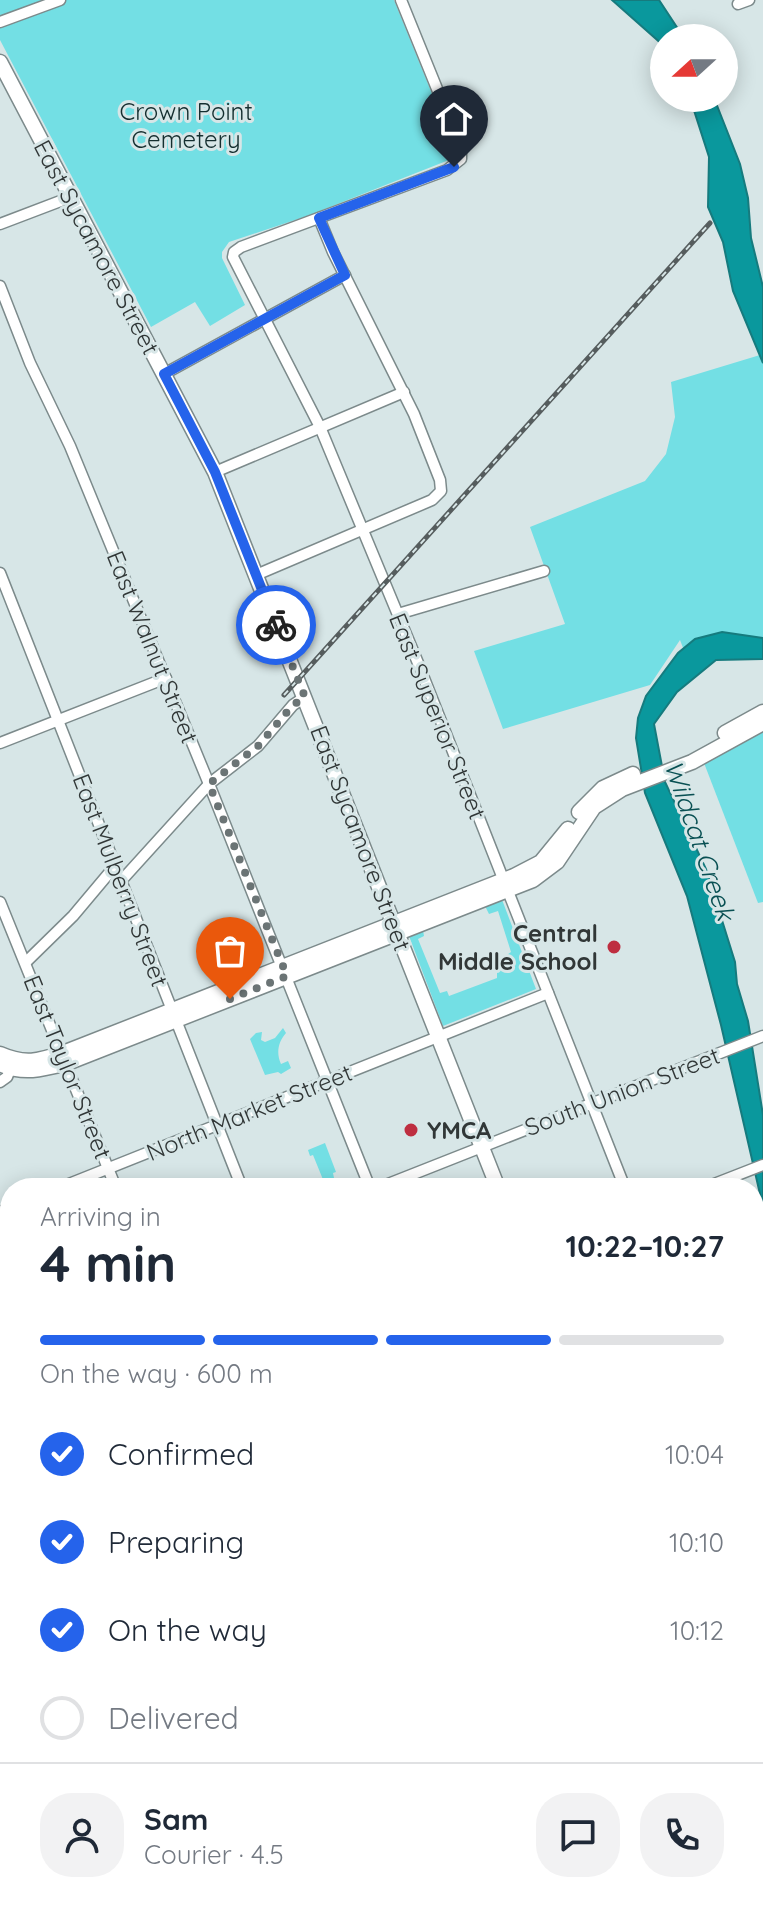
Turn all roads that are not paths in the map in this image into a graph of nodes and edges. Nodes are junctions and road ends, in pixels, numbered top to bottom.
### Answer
1 (60, 0) edge
2 (401, 0) edge
3 (749, 0) edge
4 (738, 4) dead end
5 (0, 22) edge
6 (0, 62) edge
7 (71, 197) junction
8 (319, 218) junction
9 (0, 224) edge
10 (345, 275) junction
11 (0, 286) edge
12 (265, 319) junction
13 (164, 374) junction
14 (404, 392) junction
15 (320, 427) junction
16 (215, 472) junction
17 (363, 530) junction
18 (544, 571) dead end
19 (0, 573) edge
20 (256, 575) junction
21 (398, 614) junction
22 (166, 678) junction
23 (305, 697) junction
24 (763, 712) edge
25 (59, 720) junction
26 (763, 723) edge
27 (0, 743) edge
28 (687, 759) junction
29 (209, 784) junction
30 (115, 866) junction
31 (121, 881) junction
32 (506, 885) junction
33 (0, 902) edge
34 (396, 927) junction
35 (26, 962) junction
36 (285, 971) junction
37 (548, 993) junction
38 (174, 1015) junction
39 (439, 1036) junction
40 (761, 1036) edge
41 (65, 1058) junction
42 (6, 1062) edge
43 (328, 1081) junction
44 (0, 1082) edge
45 (592, 1104) junction
46 (217, 1124) junction
47 (482, 1147) junction
48 (763, 1165) edge
49 (108, 1168) junction
50 (84, 1178) edge
51 (112, 1178) edge
52 (238, 1178) edge
53 (366, 1178) edge
54 (403, 1178) edge
55 (494, 1178) edge
56 (621, 1178) edge
57 (730, 1178) edge

1 - 5 street
2 - 8 street
3 - 4 street
6 - 7 main road, East Sycamore Street
7 - 9 street
7 - 13 main road, East Sycamore Street
8 - 10 street
8 - 12 street, East Superior Street
10 - 12 street
10 - 14 street
11 - 22 street, East Walnut Street
12 - 13 street
12 - 15 street, East Superior Street
13 - 16 main road, East Sycamore Street
14 - 15 street
14 - 17 street
15 - 16 street
15 - 17 street, East Superior Street
16 - 20 main road, East Sycamore Street
17 - 20 street
17 - 21 street, East Superior Street
18 - 21 street
19 - 25 street, East Mulberry Street
20 - 23 main road, East Sycamore Street
21 - 32 street, East Superior Street
22 - 25 street
22 - 29 street, East Walnut Street
23 - 29 street
23 - 34 main road, East Sycamore Street
24 - 28 main road
25 - 27 street
25 - 30 street, East Mulberry Street
26 - 28 main road
28 - 32 main road
29 - 31 street
29 - 36 street, East Walnut Street
30 - 31 street, East Mulberry Street
30 - 35 street
31 - 38 street, East Mulberry Street
32 - 34 main road
32 - 37 street, East Superior Street
33 - 35 street, East Taylor Street
34 - 36 main road
34 - 39 main road, East Sycamore Street
35 - 41 street, East Taylor Street
36 - 38 main road
36 - 43 street, East Walnut Street
37 - 39 street, North Market Street
37 - 45 street, East Superior Street
38 - 41 main road
38 - 46 street, East Mulberry Street
39 - 43 street, North Market Street
39 - 47 main road, East Sycamore Street
40 - 45 street, South Union Street
41 - 42 main road
41 - 49 street, East Taylor Street
42 - 44 street
43 - 46 street, North Market Street
43 - 53 street, East Walnut Street
45 - 47 street, South Union Street
45 - 56 street, East Superior Street
46 - 49 street, North Market Street
46 - 52 street, East Mulberry Street
47 - 54 street, South Union Street
47 - 55 main road, East Sycamore Street
48 - 57 street
49 - 50 street, North Market Street
49 - 51 street, East Taylor Street

